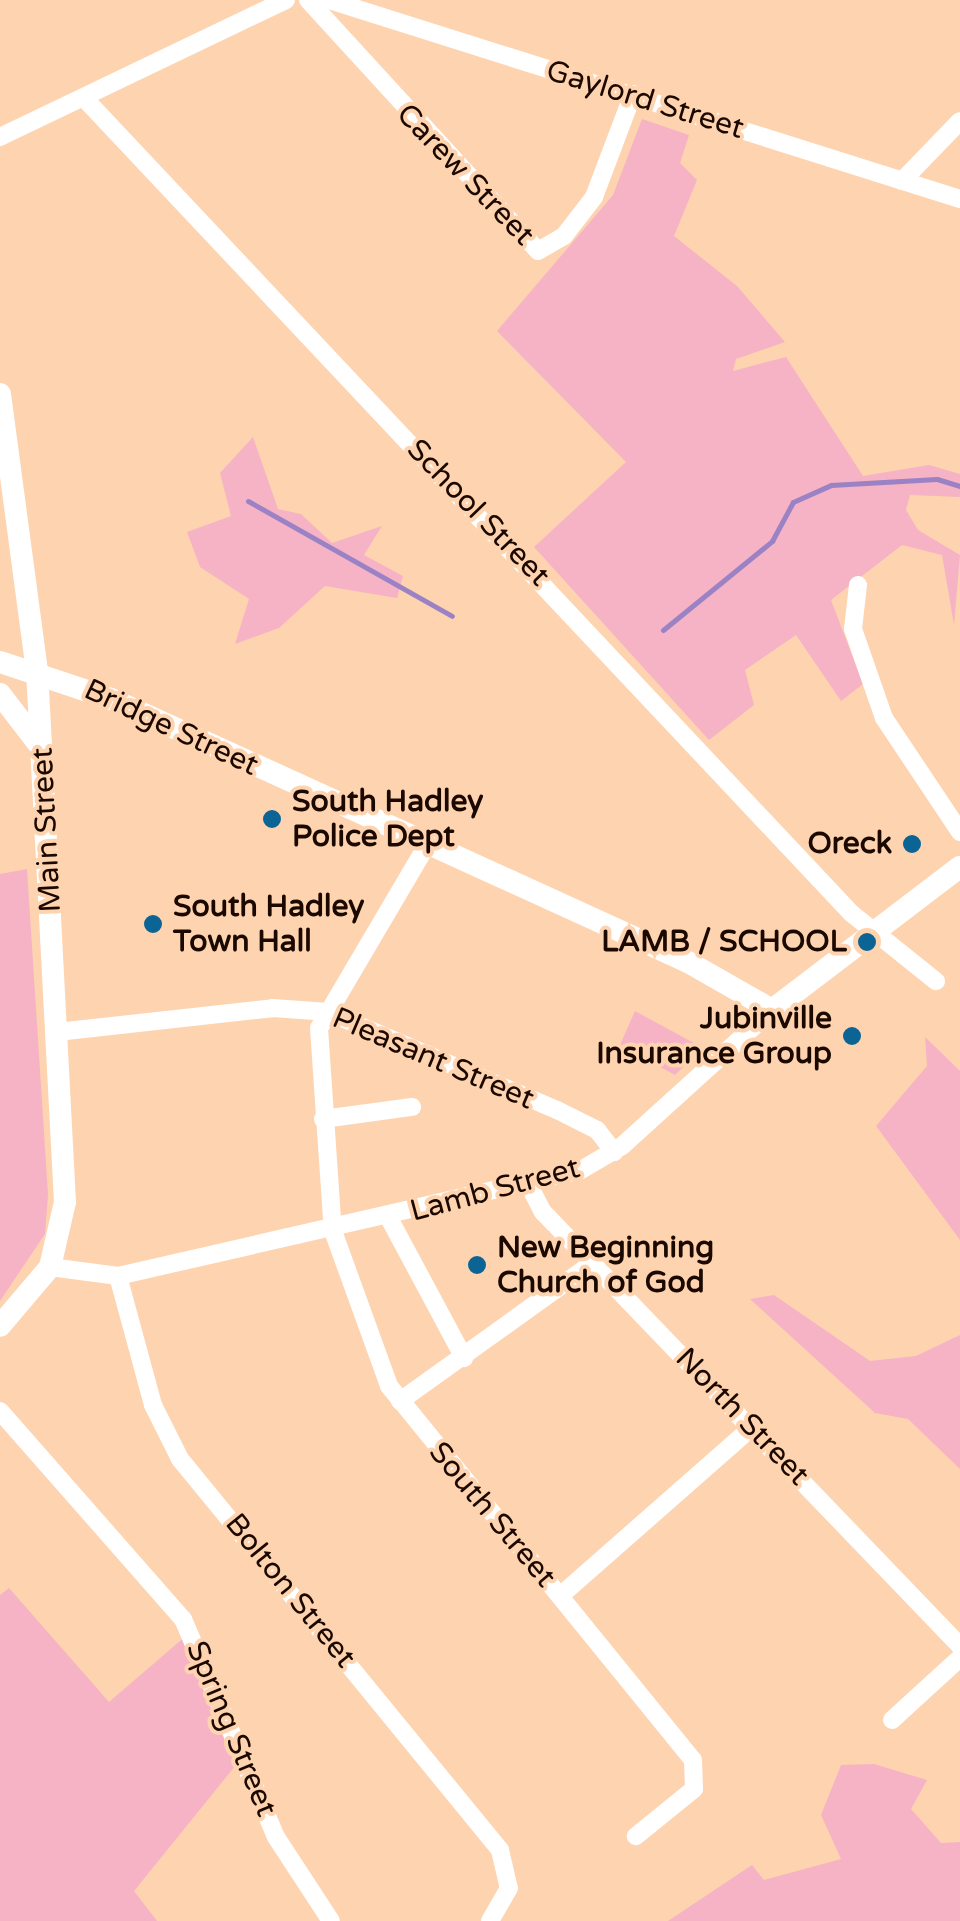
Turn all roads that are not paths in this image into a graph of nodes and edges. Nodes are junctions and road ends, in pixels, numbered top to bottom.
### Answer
1 (286, 0) edge
2 (308, 0) edge
3 (329, 0) edge
4 (634, 94) junction
5 (84, 99) junction
6 (960, 121) edge
7 (0, 137) edge
8 (902, 181) junction
9 (960, 199) edge
10 (0, 394) edge
11 (858, 584) dead end
12 (0, 662) edge
13 (37, 670) junction
14 (0, 694) edge
15 (42, 754) junction
16 (960, 832) edge
17 (427, 846) junction
18 (960, 866) edge
19 (871, 927) junction
20 (936, 981) dead end
21 (772, 1010) junction
22 (328, 1012) junction
23 (58, 1032) junction
24 (412, 1107) dead end
25 (323, 1119) junction
26 (614, 1152) junction
27 (529, 1185) junction
28 (388, 1218) junction
29 (333, 1232) junction
30 (592, 1263) junction
31 (50, 1267) junction
32 (118, 1276) junction
33 (0, 1326) edge
34 (464, 1358) junction
35 (400, 1401) junction
36 (0, 1411) edge
37 (751, 1428) junction
38 (560, 1596) junction
39 (960, 1646) edge
40 (960, 1658) edge
41 (892, 1720) dead end
42 (636, 1836) dead end
43 (331, 1921) edge
44 (490, 1921) edge

1 - 5 street
2 - 4 street, Carew Street
3 - 4 street, Gaylord Street
4 - 8 street, Gaylord Street
5 - 7 street
5 - 19 street, School Street
6 - 8 street
8 - 9 street, Gaylord Street
10 - 13 main road, Main Street
11 - 16 street
12 - 13 main road, Bridge Street
13 - 15 main road, Main Street
13 - 17 main road, Bridge Street
14 - 15 main road
15 - 23 main road, Main Street
17 - 21 main road, Bridge Street
17 - 22 street, South Street
18 - 19 main road, Lamb Street
19 - 20 street, School Street
19 - 21 main road, Lamb Street
21 - 26 street, Lamb Street
22 - 23 street, Pleasant Street
22 - 25 street, South Street
22 - 26 street, Pleasant Street
23 - 31 main road, Main Street
24 - 25 street
25 - 29 street, South Street
26 - 27 street, Lamb Street
27 - 28 street, Lamb Street
27 - 30 street, North Street
28 - 29 street, Lamb Street
28 - 34 street
29 - 32 street, Lamb Street
29 - 35 street, South Street
30 - 34 street
30 - 37 street, North Street
31 - 32 street, Lamb Street
31 - 33 main road
32 - 44 street, Bolton Street
34 - 35 street
35 - 38 street, South Street
36 - 43 street, Spring Street
37 - 38 street
37 - 39 street, North Street
38 - 42 street, South Street
40 - 41 street

